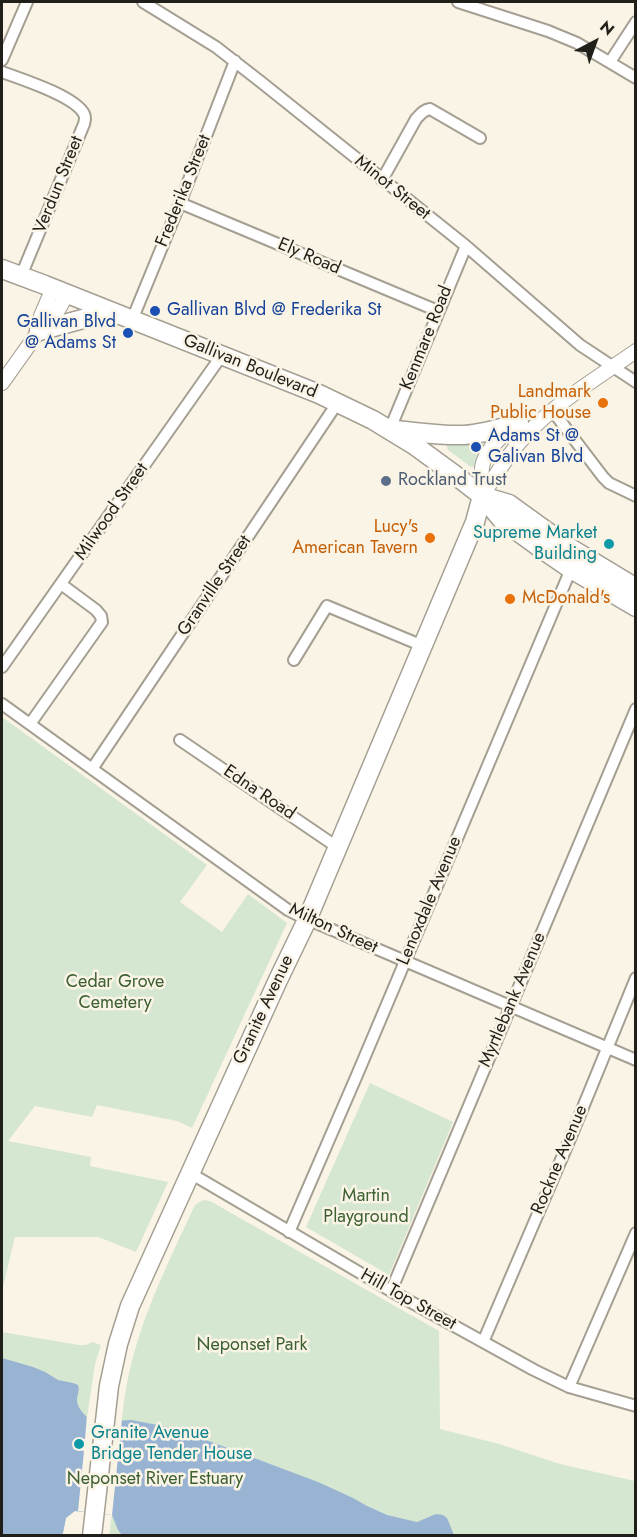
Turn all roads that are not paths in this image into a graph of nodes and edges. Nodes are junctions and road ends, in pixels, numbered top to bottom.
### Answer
1 (27, 2) edge
2 (143, 2) edge
3 (458, 2) edge
4 (636, 22) edge
5 (2, 57) edge
6 (235, 62) junction
7 (610, 62) junction
8 (2, 72) edge
9 (636, 78) edge
10 (480, 138) dead end
11 (382, 180) junction
12 (180, 203) junction
13 (466, 246) junction
14 (2, 269) edge
15 (21, 276) junction
16 (60, 291) junction
17 (438, 311) junction
18 (126, 317) junction
19 (39, 331) junction
20 (636, 351) edge
21 (222, 355) junction
22 (613, 367) junction
23 (636, 382) edge
24 (2, 383) edge
25 (338, 402) junction
26 (552, 410) junction
27 (519, 423) junction
28 (390, 429) junction
29 (482, 496) junction
30 (636, 496) edge
31 (571, 569) junction
32 (61, 584) junction
33 (636, 588) edge
34 (636, 607) edge
35 (423, 646) junction
36 (294, 660) dead end
37 (2, 668) edge
38 (2, 704) edge
39 (636, 709) edge
40 (30, 724) junction
41 (180, 740) dead end
42 (92, 770) junction
43 (337, 847) junction
44 (307, 920) junction
45 (405, 961) junction
46 (636, 978) edge
47 (510, 1006) junction
48 (606, 1047) junction
49 (636, 1060) edge
50 (190, 1173) junction
51 (289, 1232) junction
52 (636, 1233) edge
53 (391, 1291) junction
54 (483, 1342) junction
55 (569, 1387) junction
56 (636, 1406) edge
57 (92, 1536) edge

1 - 5 street
2 - 6 street, Minot Street
3 - 7 street
4 - 7 street
6 - 11 street, Minot Street
6 - 12 street, Frederika Street
7 - 9 street
8 - 15 street, Verdun Street
10 - 11 street
11 - 13 street, Minot Street
12 - 17 street, Ely Road
12 - 18 street, Frederika Street
13 - 17 street, Kenmare Road
13 - 22 street, Minot Street
14 - 15 highway, Gallivan Boulevard
15 - 16 highway, Gallivan Boulevard
16 - 18 highway, Gallivan Boulevard
16 - 19 main road
17 - 28 street, Kenmare Road
18 - 19 highway
18 - 21 highway, Gallivan Boulevard
19 - 24 main road
20 - 22 main road
21 - 25 highway, Gallivan Boulevard
21 - 32 street, Milwood Street
22 - 23 street, Minot Street
22 - 26 main road
25 - 28 highway, Gallivan Boulevard
25 - 42 street, Granville Street
26 - 27 main road
26 - 29 main road
26 - 30 street
27 - 28 highway
27 - 29 main road
28 - 29 highway, Gallivan Boulevard
29 - 31 highway, Gallivan Boulevard
29 - 33 highway, Gallivan Boulevard
29 - 35 highway, Granite Avenue
31 - 34 highway, Gallivan Boulevard
31 - 45 street, Lenoxdale Avenue
32 - 37 street, Milwood Street
32 - 40 street
35 - 36 street
35 - 43 highway, Granite Avenue
38 - 40 street, Milton Street
39 - 47 street, Myrtlebank Avenue
40 - 42 street, Milton Street
41 - 43 street, Edna Road
42 - 44 street, Milton Street
43 - 44 highway, Granite Avenue
44 - 45 street, Milton Street
44 - 50 highway, Granite Avenue
45 - 47 street, Milton Street
45 - 51 street, Lenoxdale Avenue
46 - 48 street, Rockne Avenue
47 - 48 street, Milton Street
47 - 53 street, Myrtlebank Avenue
48 - 49 street, Milton Street
48 - 54 street, Rockne Avenue
50 - 51 street, Hill Top Street
50 - 57 highway, Granite Avenue
51 - 53 street, Hill Top Street
52 - 55 street
53 - 54 street, Hill Top Street
54 - 55 street, Hill Top Street
55 - 56 street, Hill Top Street

